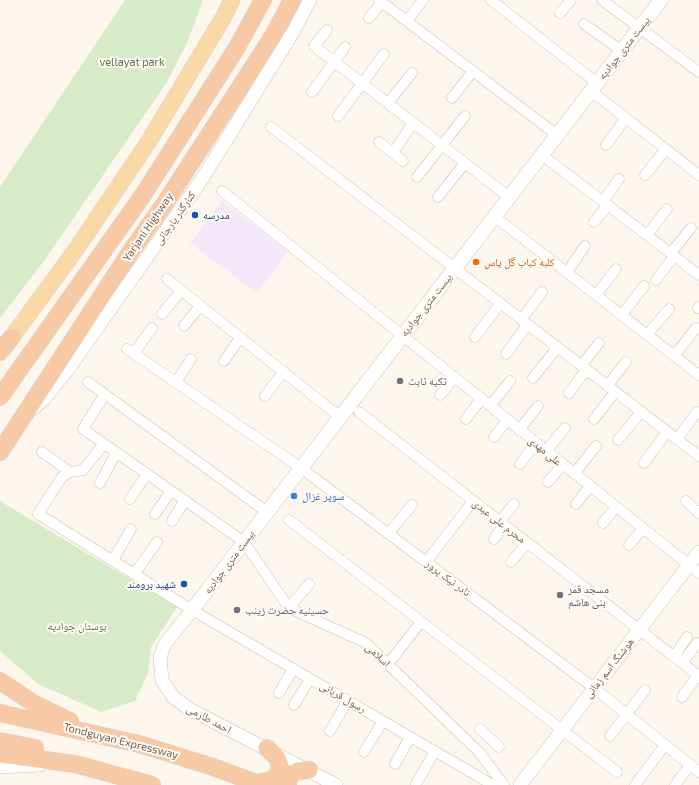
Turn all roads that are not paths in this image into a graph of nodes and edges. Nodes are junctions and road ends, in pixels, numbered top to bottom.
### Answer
1 (232, 0) edge
2 (263, 0) edge
3 (301, 0) edge
4 (310, 0) edge
5 (423, 0) edge
6 (492, 0) edge
7 (571, 0) edge
8 (602, 0) edge
9 (381, 1) edge
10 (659, 1) edge
11 (288, 7) edge
12 (560, 13) dead end
13 (368, 18) dead end
14 (407, 21) junction
15 (584, 24) dead end
16 (639, 27) junction
17 (327, 30) dead end
18 (345, 47) dead end
19 (622, 51) junction
20 (384, 54) dead end
21 (334, 61) junction
22 (473, 71) junction
23 (699, 72) edge
24 (412, 73) dead end
25 (362, 84) junction
26 (594, 87) junction
27 (312, 92) dead end
28 (452, 98) dead end
29 (388, 103) junction
30 (338, 116) dead end
31 (465, 116) dead end
32 (626, 118) junction
33 (413, 123) junction
34 (271, 127) dead end
35 (557, 135) junction
36 (379, 142) dead end
37 (442, 145) junction
38 (606, 145) dead end
39 (666, 149) junction
40 (393, 153) junction
41 (542, 154) junction
42 (403, 160) dead end
43 (465, 163) junction
44 (645, 175) dead end
45 (699, 175) edge
46 (417, 177) dead end
47 (619, 179) dead end
48 (222, 191) dead end
49 (438, 197) dead end
50 (509, 197) junction
51 (606, 203) junction
52 (667, 209) dead end
53 (494, 216) junction
54 (594, 222) dead end
55 (691, 228) dead end
56 (647, 235) junction
57 (585, 246) dead end
58 (672, 255) junction
59 (454, 269) junction
60 (616, 269) dead end
61 (567, 272) junction
62 (699, 275) edge
63 (167, 280) dead end
64 (656, 280) dead end
65 (644, 286) dead end
66 (181, 291) junction
67 (542, 292) dead end
68 (596, 295) junction
69 (97, 303) junction
70 (500, 304) junction
71 (200, 306) junction
72 (669, 308) dead end
73 (162, 314) dead end
74 (622, 315) junction
75 (524, 322) junction
76 (184, 326) dead end
77 (152, 328) dead end
78 (696, 328) dead end
79 (647, 335) junction
80 (12, 336) joint
81 (402, 336) junction
82 (475, 337) dead end
83 (240, 338) junction
84 (599, 343) dead end
85 (557, 348) junction
86 (0, 352) edge
87 (506, 354) dead end
88 (674, 356) junction
89 (191, 359) dead end
90 (224, 361) dead end
91 (626, 362) dead end
92 (584, 368) junction
93 (283, 372) junction
94 (699, 375) edge
95 (454, 378) junction
96 (533, 378) dead end
97 (510, 381) dead end
98 (88, 382) dead end
99 (176, 382) junction
100 (611, 389) junction
101 (568, 393) dead end
102 (105, 394) junction
103 (440, 395) dead end
104 (265, 396) dead end
105 (0, 397) edge
106 (481, 400) junction
107 (490, 406) junction
108 (538, 406) dead end
109 (359, 412) dead end
110 (641, 412) junction
111 (697, 412) dead end
112 (340, 417) junction
113 (594, 419) dead end
114 (466, 420) dead end
115 (507, 420) junction
116 (19, 422) junction
117 (565, 428) dead end
118 (519, 430) junction
119 (667, 432) junction
120 (0, 434) edge
121 (494, 437) dead end
122 (677, 439) junction
123 (618, 440) dead end
124 (536, 443) junction
125 (104, 444) junction
126 (596, 446) dead end
127 (546, 451) junction
128 (0, 452) edge
129 (42, 452) dead end
130 (116, 453) junction
131 (699, 456) edge
132 (644, 462) dead end
133 (520, 464) dead end
134 (562, 464) junction
135 (301, 468) junction
136 (70, 472) junction
137 (147, 474) junction
138 (574, 474) junction
139 (548, 482) dead end
140 (100, 483) dead end
141 (590, 486) junction
142 (171, 490) junction
143 (130, 499) dead end
144 (185, 500) junction
145 (473, 501) junction
146 (686, 501) dead end
147 (514, 504) dead end
148 (576, 504) dead end
149 (412, 505) dead end
150 (616, 507) junction
151 (267, 512) junction
152 (155, 514) dead end
153 (699, 514) edge
154 (172, 520) dead end
155 (289, 520) dead end
156 (502, 523) junction
157 (603, 523) dead end
158 (131, 529) dead end
159 (643, 529) junction
160 (388, 534) junction
161 (494, 539) dead end
162 (157, 542) dead end
163 (244, 542) junction
164 (527, 543) junction
165 (629, 545) dead end
166 (699, 552) edge
167 (113, 560) junction
168 (426, 562) junction
169 (511, 562) dead end
170 (694, 569) edge
171 (135, 573) junction
172 (309, 584) dead end
173 (289, 608) junction
174 (192, 610) junction
175 (421, 622) junction
176 (639, 630) junction
177 (687, 637) dead end
178 (699, 644) edge
179 (678, 660) junction
180 (388, 664) junction
181 (293, 669) junction
182 (698, 676) edge
183 (310, 678) junction
184 (0, 681) edge
185 (594, 688) junction
186 (645, 690) dead end
187 (279, 693) dead end
188 (682, 697) dead end
189 (348, 700) junction
190 (294, 704) dead end
191 (0, 713) edge
192 (626, 714) junction
193 (383, 721) junction
194 (480, 729) dead end
195 (330, 731) dead end
196 (561, 731) junction
197 (100, 735) junction
198 (610, 736) dead end
199 (410, 737) junction
200 (490, 739) junction
201 (0, 741) edge
202 (666, 745) junction
203 (499, 747) dead end
204 (267, 748) junction
205 (435, 751) junction
206 (478, 751) junction
207 (364, 752) dead end
208 (0, 754) edge
209 (73, 759) junction
210 (395, 764) dead end
211 (690, 764) junction
212 (0, 767) edge
213 (309, 770) junction
214 (617, 772) dead end
215 (699, 772) edge
216 (147, 784) edge
217 (259, 784) edge
218 (416, 784) dead end
219 (288, 785) edge
220 (336, 785) edge
221 (493, 785) edge
222 (504, 785) edge
223 (520, 785) edge
224 (635, 785) edge
225 (674, 785) edge

1 - 80 main road
2 - 105 highway, Yarjani Highway
3 - 11 highway
4 - 116 street, کنارگذر یارجانی
5 - 14 street
6 - 26 street
7 - 12 street
8 - 16 street
9 - 13 street
9 - 14 street
10 - 16 main road, بیست متری جوادیه
11 - 69 highway, Yarjani Highway
14 - 22 street
15 - 19 street
16 - 19 main road, بیست متری جوادیه
16 - 23 street
17 - 21 street
18 - 21 street
19 - 26 main road, بیست متری جوادیه
20 - 25 street
21 - 25 street
21 - 27 street
22 - 28 street
22 - 35 street
24 - 29 street
25 - 29 street
25 - 30 street
26 - 32 street
26 - 35 main road, بیست متری جوادیه
29 - 33 street
31 - 37 street
32 - 38 street
32 - 39 street
33 - 37 street
33 - 40 street
34 - 59 street
35 - 41 main road, بیست متری جوادیه
36 - 40 street
37 - 43 street
37 - 46 street
39 - 44 street
39 - 45 street
40 - 42 street
41 - 50 main road, بیست متری جوادیه
41 - 51 street
43 - 49 street
43 - 50 street
47 - 51 street
48 - 81 street, علی مهدی
50 - 53 main road, بیست متری جوادیه
51 - 54 street
51 - 56 street
52 - 56 street
53 - 59 main road, بیست متری جوادیه
53 - 61 street
55 - 58 street
56 - 58 street
57 - 61 street
58 - 62 street
58 - 64 street
59 - 70 street
59 - 81 main road, بیست متری جوادیه
60 - 68 street
61 - 68 street
63 - 66 street
65 - 74 street
66 - 71 street
66 - 73 street
67 - 75 street
68 - 74 street
69 - 116 highway, Yarjani Highway
69 - 120 highway
70 - 75 street
70 - 82 street
71 - 76 street
71 - 83 street
72 - 79 street
74 - 79 street
75 - 85 street
75 - 87 street
77 - 99 street, نادر نیک پرور
78 - 88 street
79 - 88 street
80 - 86 highway
81 - 95 street, علی مهدی
81 - 112 main road, بیست متری جوادیه
83 - 90 street
83 - 93 street
84 - 92 street
85 - 92 street
85 - 96 street
88 - 94 street
89 - 99 street
91 - 100 street
92 - 100 street
92 - 101 street
93 - 104 street
93 - 112 street
95 - 103 street
95 - 106 street, علی مهدی
97 - 107 street
98 - 102 street
99 - 135 street, نادر نیک پرور
100 - 110 street
100 - 113 street
102 - 125 street
102 - 151 street
106 - 107 street, علی مهدی
106 - 114 street
107 - 115 street, علی مهدی
108 - 118 street
109 - 145 street, محرم علی عبدی
110 - 119 street
110 - 123 street
111 - 122 street
112 - 135 main road, بیست متری جوادیه
115 - 118 street, علی مهدی
115 - 121 street
116 - 128 highway, Yarjani Highway
117 - 127 street
118 - 124 street, علی مهدی
119 - 122 street
119 - 132 street
122 - 131 street
124 - 127 street, علی مهدی
124 - 133 street
125 - 130 street
125 - 136 street
126 - 138 street
127 - 134 street, علی مهدی
129 - 136 street
130 - 137 street
130 - 140 street
134 - 138 street, علی مهدی
134 - 139 street
135 - 151 main road, بیست متری جوادیه
135 - 160 street, نادر نیک پرور
136 - 167 street, رسول قربانی
137 - 142 street
137 - 143 street
138 - 141 street, علی مهدی
141 - 148 street
141 - 150 street, علی مهدی
142 - 144 street
142 - 152 street
144 - 154 street
144 - 163 street
145 - 156 street, محرم علی عبدی
145 - 168 street
146 - 153 street
147 - 156 street
149 - 160 street
150 - 157 street
150 - 159 street, علی مهدی
151 - 163 main road, بیست متری جوادیه
155 - 175 street
156 - 161 street
156 - 164 street, محرم علی عبدی
158 - 167 street
159 - 165 street
159 - 170 street, علی مهدی
160 - 168 street, نادر نیک پرور
162 - 171 street
163 - 173 street
163 - 174 main road, بیست متری جوادیه
164 - 169 street
164 - 176 street, محرم علی عبدی
166 - 170 street, هوشنگ اسم زمانی
167 - 171 street, رسول قربانی
168 - 185 street, نادر نیک پرور
170 - 176 street, هوشنگ اسم زمانی
171 - 174 street, رسول قربانی
172 - 173 street
173 - 180 street, اسلامی
174 - 181 street, رسول قربانی
174 - 204 street, احمد طارمی
175 - 180 street
175 - 196 street
176 - 179 street, محرم علی عبدی
176 - 185 street, هوشنگ اسم زمانی
177 - 179 street
178 - 179 street
179 - 182 street, محرم علی عبدی
180 - 206 street, اسلامی
181 - 183 street, رسول قربانی
181 - 187 street
182 - 188 street
183 - 189 street, رسول قربانی
183 - 190 street
184 - 197 highway
185 - 192 street, نادر نیک پرور
185 - 196 street, هوشنگ اسم زمانی
186 - 192 street
189 - 193 street, رسول قربانی
189 - 195 street
191 - 197 highway, Tondguyan Expressway
192 - 198 street
192 - 202 street, نادر نیک پرور
193 - 199 street, رسول قربانی
193 - 207 street
194 - 200 street
196 - 214 street
196 - 223 street, هوشنگ اسم زمانی
197 - 217 highway, Tondguyan Expressway
199 - 205 street, رسول قربانی
199 - 210 street
200 - 203 street
200 - 206 street
201 - 209 highway
202 - 211 street, نادر نیک پرور
202 - 224 street
204 - 213 street, احمد طارمی
204 - 217 highway
205 - 218 street
205 - 221 street, رسول قربانی
206 - 222 street, اسلامی
208 - 209 highway
209 - 212 street
209 - 216 highway
211 - 215 street, نادر نیک پرور
211 - 225 street
213 - 219 highway
213 - 220 street, احمد طارمی

